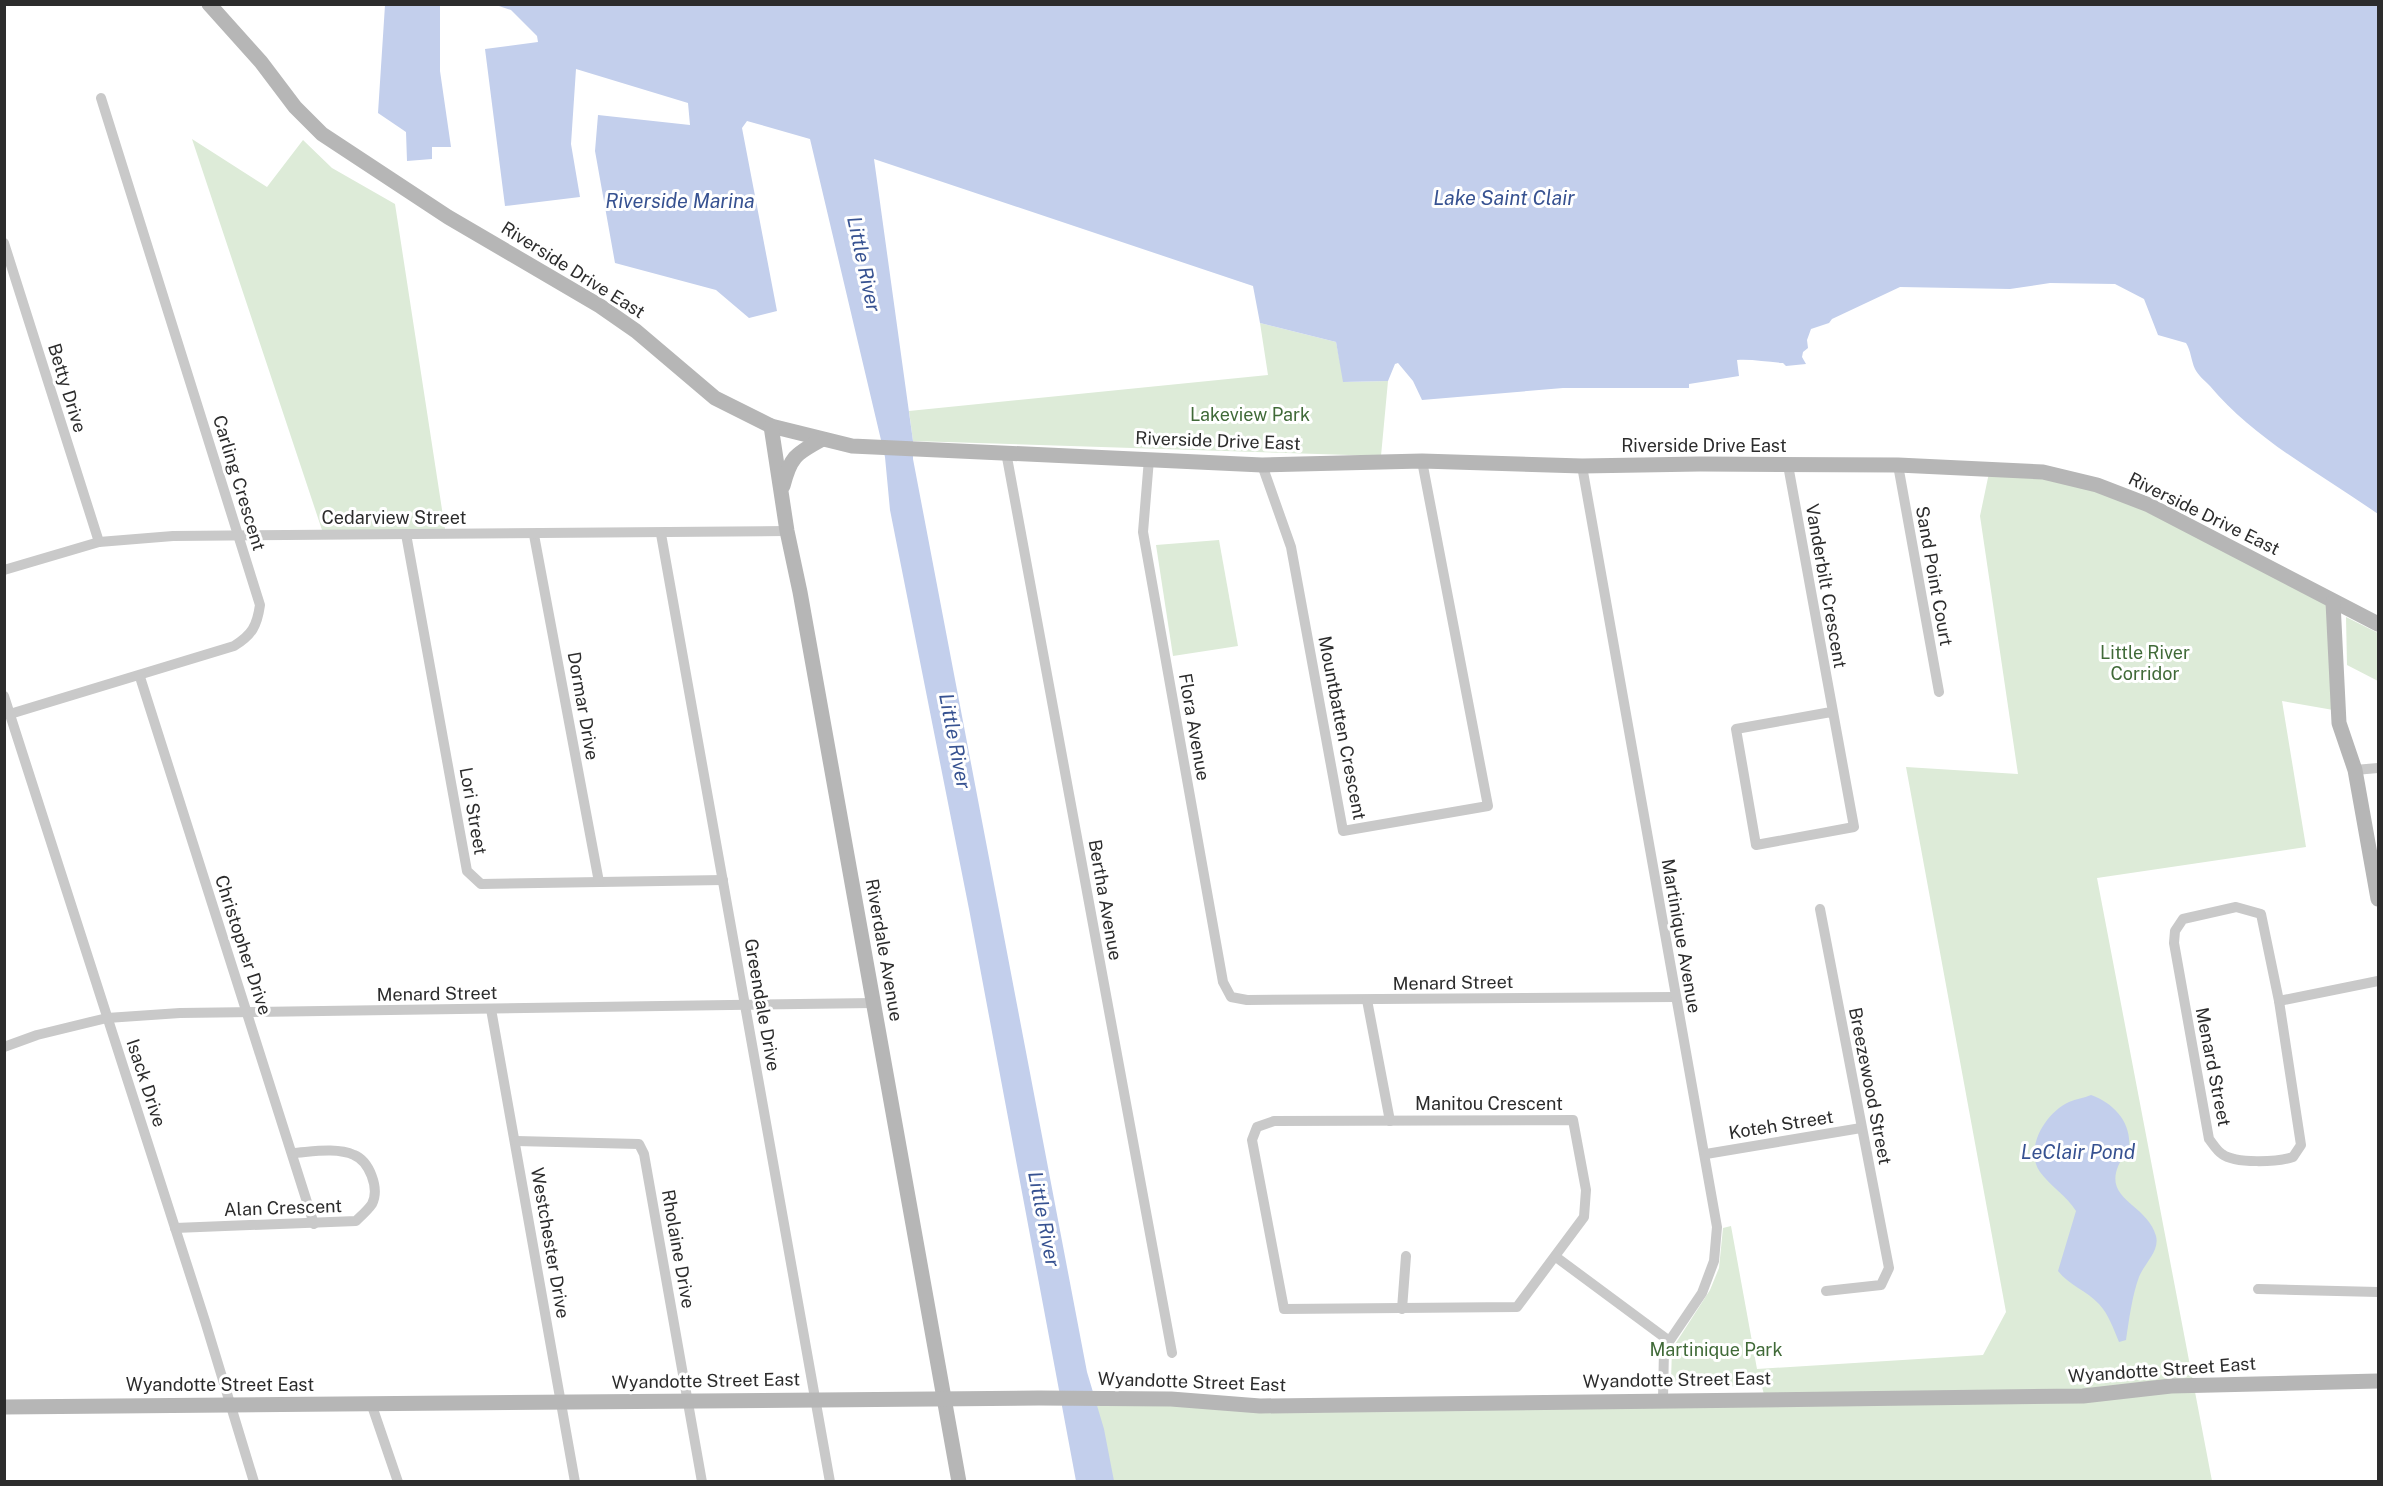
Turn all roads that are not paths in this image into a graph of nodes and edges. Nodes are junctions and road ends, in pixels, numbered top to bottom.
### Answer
1 (208, 4) edge
2 (101, 98) dead end
3 (4, 243) edge
4 (495, 245) junction
5 (582, 307) dead end
6 (771, 426) junction
7 (821, 440) junction
8 (1006, 452) junction
9 (1149, 459) junction
10 (1422, 461) junction
11 (1262, 465) junction
12 (1788, 465) junction
13 (1898, 465) junction
14 (1582, 466) junction
15 (781, 492) junction
16 (787, 531) junction
17 (238, 533) junction
18 (406, 534) junction
19 (662, 534) junction
20 (534, 535) junction
21 (99, 542) junction
22 (4, 570) edge
23 (2333, 602) junction
24 (2379, 624) edge
25 (140, 676) junction
26 (1939, 692) dead end
27 (4, 696) edge
28 (1832, 712) junction
29 (10, 714) junction
30 (2379, 768) edge
31 (2355, 770) junction
32 (723, 880) junction
33 (599, 882) junction
34 (2379, 899) edge
35 (1820, 909) dead end
36 (2379, 981) edge
37 (1231, 997) joint
38 (1675, 997) junction
39 (1367, 1000) junction
40 (2279, 1001) junction
41 (874, 1004) junction
42 (745, 1006) junction
43 (491, 1010) junction
44 (247, 1012) junction
45 (107, 1018) junction
46 (4, 1047) edge
47 (1390, 1121) junction
48 (1861, 1128) junction
49 (516, 1141) junction
50 (292, 1153) junction
51 (1706, 1154) junction
52 (314, 1224) junction
53 (175, 1228) junction
54 (1406, 1256) dead end
55 (1556, 1257) junction
56 (2258, 1289) dead end
57 (1826, 1291) dead end
58 (2379, 1292) edge
59 (1402, 1309) junction
60 (1668, 1340) junction
61 (1172, 1353) dead end
62 (2379, 1381) edge
63 (943, 1398) junction
64 (816, 1399) junction
65 (1663, 1399) junction
66 (688, 1401) junction
67 (371, 1403) junction
68 (563, 1403) junction
69 (230, 1405) junction
70 (4, 1407) edge
71 (254, 1482) edge
72 (398, 1482) edge
73 (575, 1482) edge
74 (702, 1482) edge
75 (830, 1482) edge
76 (959, 1482) edge

1 - 4 street, Riverside Drive East
2 - 17 street, Carling Crescent
3 - 21 street, Betty Drive
4 - 5 street
4 - 6 street, Riverside Drive East
6 - 7 street, Riverside Drive East
6 - 15 street, Riverdale Avenue
7 - 8 street, Riverside Drive East
7 - 15 street
8 - 9 street, Riverside Drive East
8 - 61 street, Bertha Avenue
9 - 11 street, Riverside Drive East
9 - 37 street, Flora Avenue
10 - 11 street, Riverside Drive East
10 - 11 street, Mountbatten Crescent
10 - 14 street, Riverside Drive East
12 - 13 street, Riverside Drive East
12 - 14 street, Riverside Drive East
12 - 28 street, Vanderbilt Crescent
13 - 23 street, Riverside Drive East
13 - 26 street, Sand Point Court
14 - 38 street, Martinique Avenue
15 - 16 street, Riverdale Avenue
16 - 19 street, Cedarview Street
16 - 41 street, Riverdale Avenue
17 - 18 street, Cedarview Street
17 - 21 street, Cedarview Street
17 - 25 street, Carling Crescent
18 - 20 street, Cedarview Street
18 - 33 street, Lori Street
19 - 20 street, Cedarview Street
19 - 32 street, Greendale Drive
20 - 33 street, Dormar Drive
21 - 22 street, Cedarview Street
23 - 24 street, Riverside Drive East
23 - 31 street
25 - 29 street, Carling Crescent
25 - 44 street, Christopher Drive
27 - 29 street, Isack Drive
28 - 28 street, Vanderbilt Crescent
29 - 45 street, Isack Drive
30 - 31 street
31 - 34 street
32 - 33 street, Lori Street
32 - 42 street, Greendale Drive
35 - 48 street, Breezewood Street
36 - 40 street
37 - 39 street, Menard Street
38 - 39 street, Menard Street
38 - 51 street, Martinique Avenue
39 - 47 street
40 - 40 street, Menard Street
41 - 42 street, Menard Street
41 - 63 street, Riverdale Avenue
42 - 43 street, Menard Street
42 - 64 street, Greendale Drive
43 - 44 street, Menard Street
43 - 49 street, Westchester Drive
44 - 45 street, Menard Street
44 - 50 street, Christopher Drive
45 - 46 street, Menard Street
45 - 53 street, Isack Drive
47 - 55 street, Manitou Crescent
47 - 59 street, Manitou Crescent
48 - 51 street, Koteh Street
48 - 57 street, Breezewood Street
49 - 66 street, Rholaine Drive
49 - 68 street, Westchester Drive
50 - 52 street, Christopher Drive
50 - 52 street, Alan Crescent
51 - 60 street, Martinique Avenue
52 - 53 street, Alan Crescent
53 - 69 street, Isack Drive
54 - 59 street
55 - 59 street, Manitou Crescent
55 - 60 street
56 - 58 street
60 - 65 street, Martinique Avenue
62 - 65 street, Wyandotte Street East
63 - 64 street, Wyandotte Street East
63 - 65 street, Wyandotte Street East
63 - 76 street, Riverdale Avenue
64 - 66 street, Wyandotte Street East
64 - 75 street, Greendale Drive
66 - 68 street, Wyandotte Street East
66 - 74 street, Rholaine Drive
67 - 68 street, Wyandotte Street East
67 - 69 street, Wyandotte Street East
67 - 72 street
68 - 73 street, Westchester Drive
69 - 70 street, Wyandotte Street East
69 - 71 street, Isack Drive

